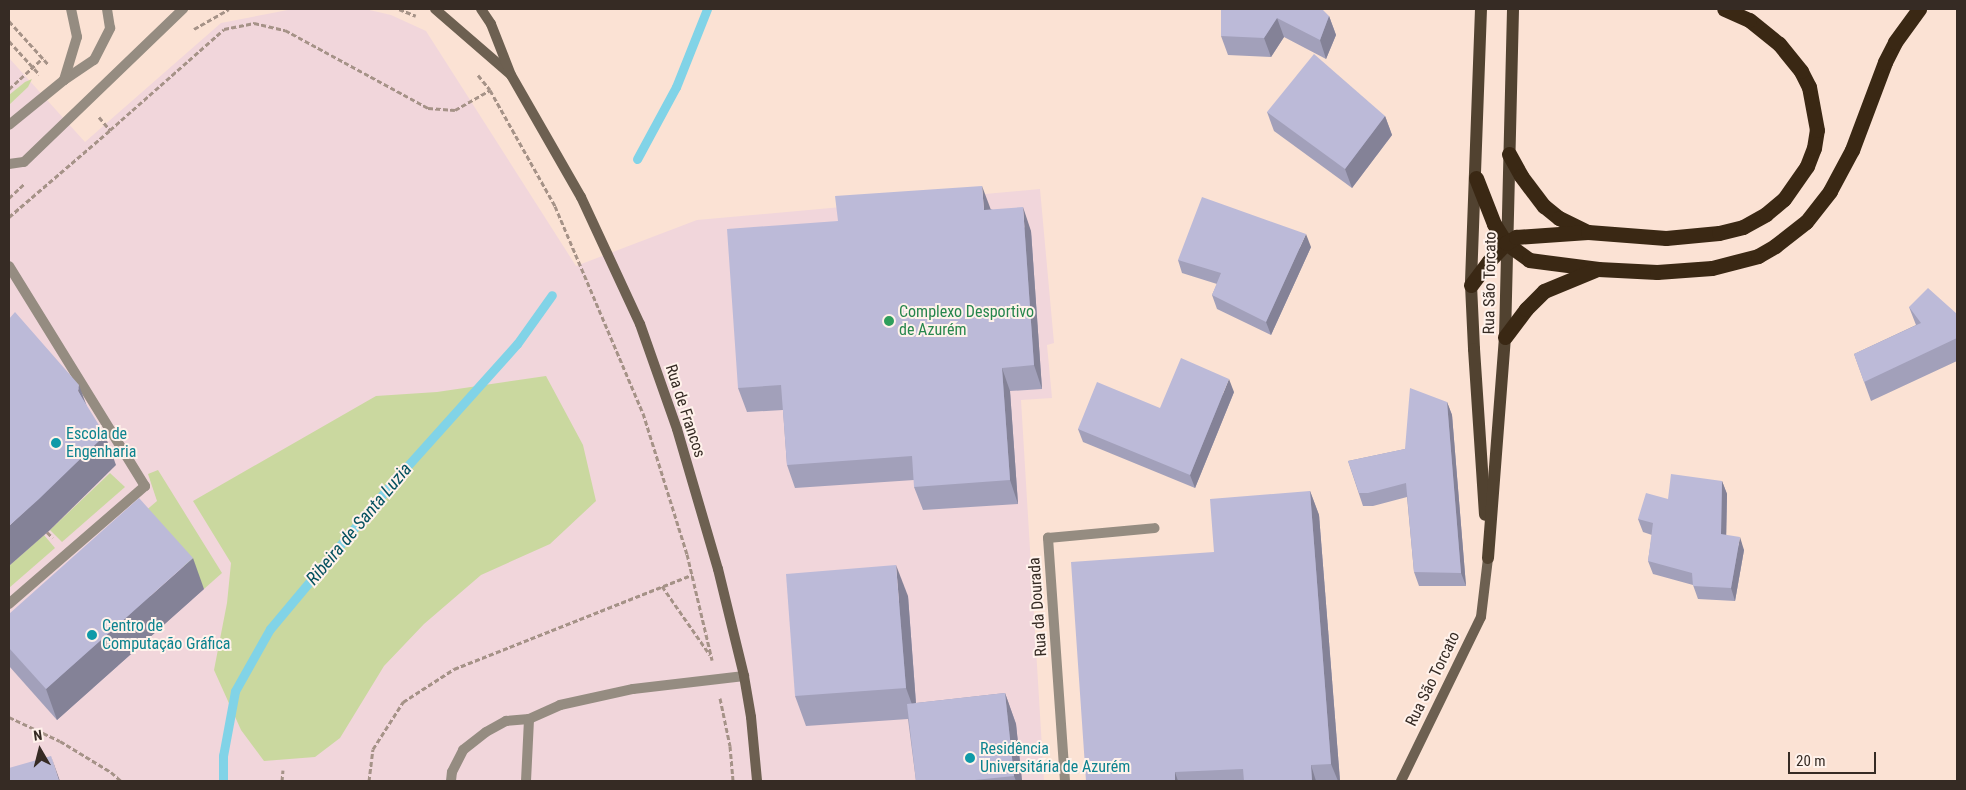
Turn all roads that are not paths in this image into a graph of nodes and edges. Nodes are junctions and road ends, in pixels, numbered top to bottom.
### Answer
1 (71, 9) edge
2 (106, 9) edge
3 (183, 9) edge
4 (435, 9) edge
5 (481, 9) edge
6 (1481, 9) edge
7 (1513, 9) edge
8 (1724, 9) edge
9 (1919, 9) edge
10 (511, 75) junction
11 (64, 80) junction
12 (9, 125) edge
13 (1509, 154) junction
14 (9, 165) edge
15 (1476, 178) junction
16 (1588, 232) junction
17 (1506, 244) junction
18 (9, 266) edge
19 (1598, 269) junction
20 (1472, 285) junction
21 (1505, 337) junction
22 (1155, 528) dead end
23 (1488, 558) junction
24 (9, 604) edge
25 (744, 676) junction
26 (529, 719) junction
27 (451, 781) edge
28 (526, 781) edge
29 (758, 781) edge
30 (1065, 781) edge
31 (1401, 781) edge

1 - 11 street
2 - 11 street
3 - 14 street
4 - 10 street, Rua de Francos
5 - 10 street, Rua de Francos
6 - 15 main road, Rua São Torcato
7 - 13 main road, Rua São Torcato
8 - 16 highway
9 - 19 highway
10 - 25 street, Rua de Francos
11 - 12 street
13 - 16 highway
13 - 17 main road, Rua São Torcato
15 - 17 highway
15 - 20 main road, Rua São Torcato
16 - 17 highway
17 - 19 highway
17 - 20 highway
17 - 21 main road, Rua São Torcato
18 - 24 street
19 - 21 highway
20 - 23 main road, Rua São Torcato
21 - 23 main road, Rua São Torcato
22 - 30 street, Rua da Dourada
23 - 31 street, Rua São Torcato
25 - 26 street
25 - 29 street, Rua de Francos
26 - 27 street
26 - 28 street

